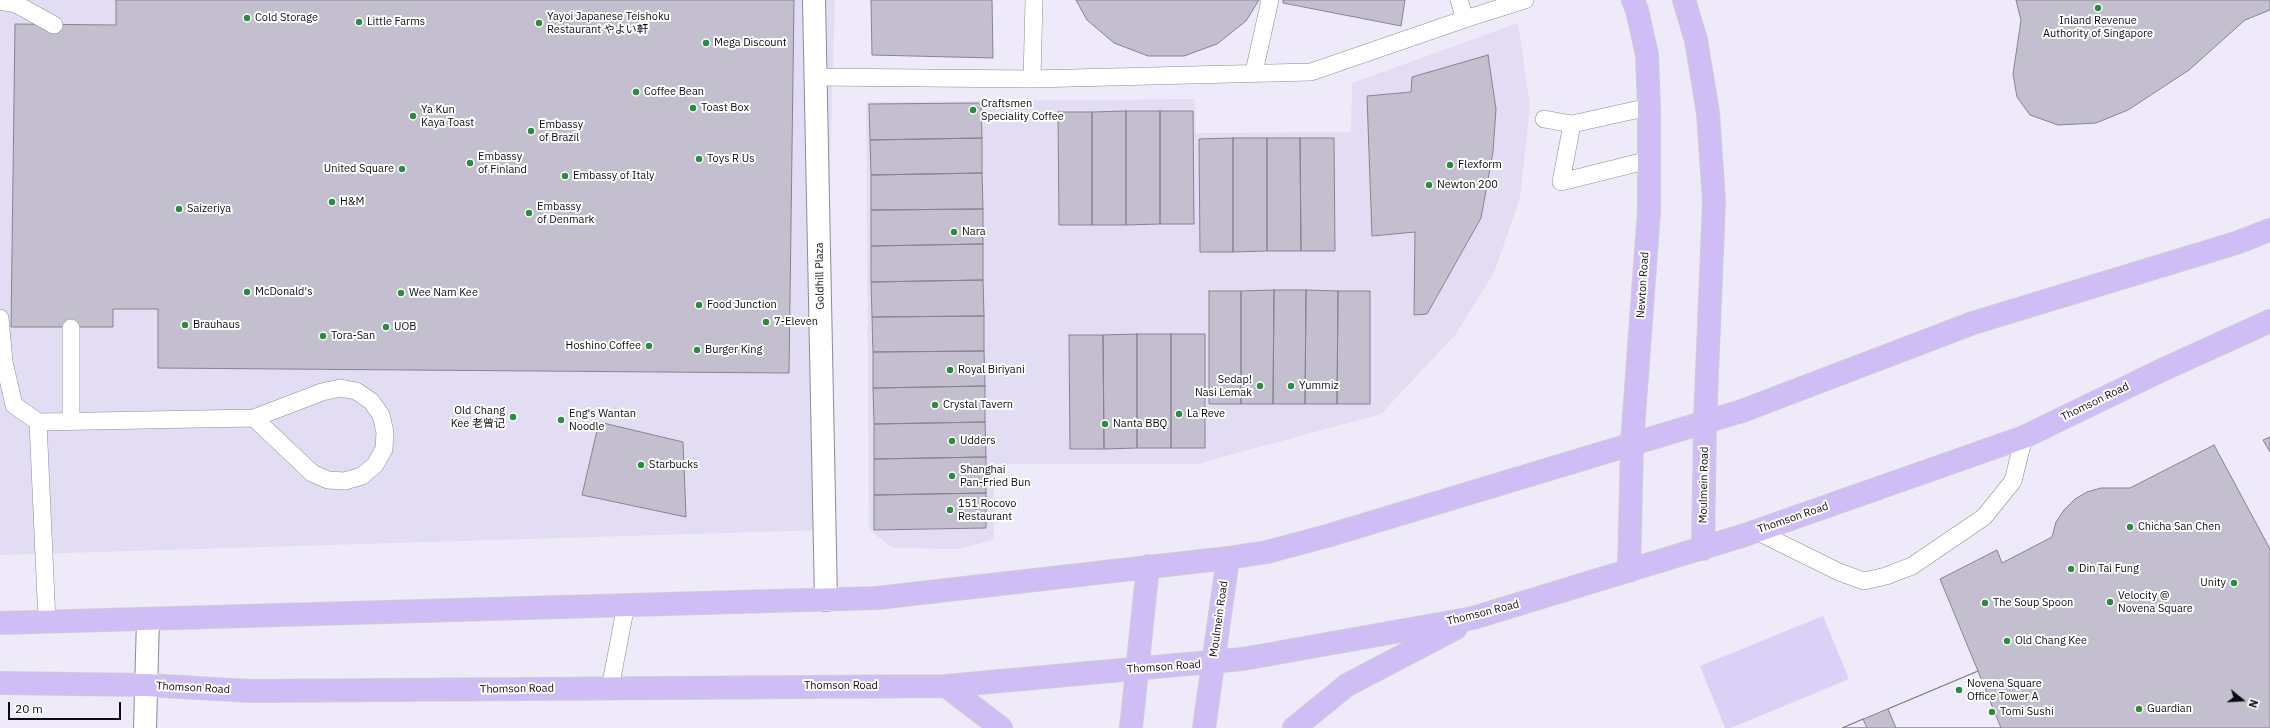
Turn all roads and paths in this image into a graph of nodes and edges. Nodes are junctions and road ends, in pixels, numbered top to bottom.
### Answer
1 (814, 0) edge
2 (1034, 0) edge
3 (1270, 0) edge
4 (1459, 0) edge
5 (1525, 0) edge
6 (1633, 0) edge
7 (1684, 0) edge
8 (0, 1) edge
9 (1465, 19) junction
10 (54, 24) dead end
11 (1254, 72) junction
12 (816, 77) junction
13 (1032, 79) junction
14 (1649, 107) junction
15 (1544, 119) dead end
16 (1572, 124) junction
17 (1649, 160) junction
18 (2270, 230) edge
19 (0, 318) edge
20 (2270, 321) edge
21 (71, 328) dead end
22 (254, 418) junction
23 (38, 422) junction
24 (71, 422) junction
25 (1705, 422) junction
26 (2024, 437) junction
27 (1632, 443) junction
28 (1756, 531) junction
29 (1703, 549) junction
30 (1228, 558) junction
31 (1148, 566) junction
32 (1629, 571) junction
33 (826, 600) junction
34 (626, 605) junction
35 (1472, 618) junction
36 (148, 619) junction
37 (48, 622) junction
38 (0, 623) edge
39 (1213, 663) junction
40 (1138, 669) junction
41 (0, 683) edge
42 (146, 685) junction
43 (946, 686) junction
44 (610, 688) junction
45 (145, 728) edge
46 (1001, 728) edge
47 (1131, 728) edge
48 (1204, 728) edge
49 (1294, 728) edge

1 - 12 street, Goldhill Plaza
2 - 13 lane
3 - 11 lane
4 - 9 lane
5 - 9 lane
6 - 14 main road, Newton Road
7 - 25 main road
8 - 10 lane
9 - 11 lane
11 - 13 lane
12 - 13 lane
12 - 33 street, Goldhill Plaza
14 - 16 lane
14 - 17 main road, Newton Road
15 - 16 lane
16 - 17 lane
17 - 27 main road, Newton Road
18 - 25 main road
19 - 23 lane
20 - 26 main road, Thomson Road
21 - 24 lane
22 - 22 lane
22 - 24 lane
23 - 24 lane
23 - 37 lane
25 - 27 main road
25 - 29 main road, Moulmein Road
26 - 28 main road, Thomson Road
26 - 28 lane
27 - 30 main road
27 - 32 main road, Newton Road
28 - 29 main road, Thomson Road
29 - 32 main road, Thomson Road
30 - 31 main road
30 - 39 main road, Moulmein Road
31 - 33 main road
31 - 40 main road
32 - 35 main road, Thomson Road
33 - 34 main road
34 - 36 main road
34 - 44 lane
35 - 39 main road, Thomson Road
35 - 49 main road
36 - 37 main road
36 - 42 street
37 - 38 main road
39 - 40 main road, Thomson Road
39 - 48 main road, Moulmein Road
40 - 43 main road, Thomson Road
40 - 47 main road
41 - 42 main road, Thomson Road
42 - 44 main road, Thomson Road
42 - 45 street
43 - 44 main road, Thomson Road
43 - 46 main road

